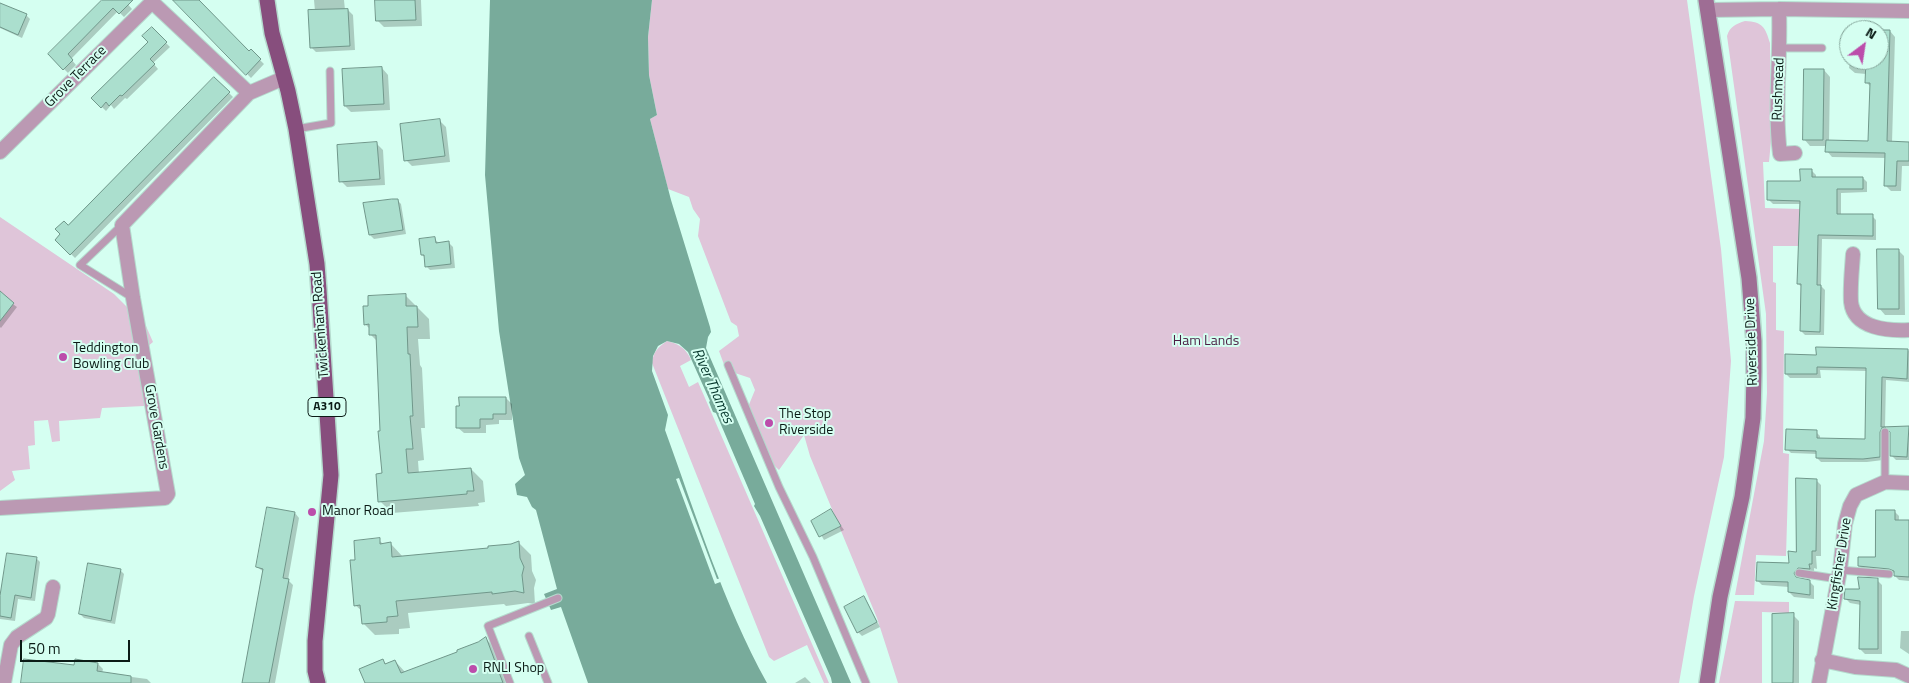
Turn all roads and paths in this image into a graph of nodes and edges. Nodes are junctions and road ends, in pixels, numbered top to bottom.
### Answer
1 (267, 0) edge
2 (1707, 5) edge
3 (1829, 5) edge
4 (1779, 9) junction
5 (1909, 12) edge
6 (1780, 48) junction
7 (1822, 48) dead end
8 (330, 71) dead end
9 (284, 78) junction
10 (249, 93) junction
11 (296, 129) junction
12 (0, 152) edge
13 (1795, 153) dead end
14 (122, 225) junction
15 (1853, 254) dead end
16 (133, 298) junction
17 (1909, 330) edge
18 (728, 365) dead end
19 (1885, 432) dead end
20 (1884, 482) junction
21 (1909, 483) edge
22 (0, 508) edge
23 (1799, 573) dead end
24 (1889, 574) dead end
25 (1839, 575) junction
26 (53, 587) dead end
27 (558, 598) dead end
28 (529, 636) dead end
29 (1822, 660) junction
30 (1909, 676) edge
31 (4, 683) edge
32 (318, 683) edge
33 (510, 683) edge
34 (548, 683) edge
35 (866, 683) edge
36 (1707, 683) edge
37 (1818, 683) edge

1 - 9 main road, Twickenham Road / A310
2 - 4 street
2 - 36 street, Riverside Drive
3 - 4 street
3 - 5 street
4 - 6 street, Rushmead
6 - 7 lane
6 - 13 street, Rushmead
8 - 11 lane
9 - 10 street
9 - 11 main road, Twickenham Road / A310
10 - 12 street, Grove Terrace
10 - 14 street
11 - 32 main road, Twickenham Road / A310
14 - 16 street, Grove Gardens
14 - 16 lane
15 - 17 street
16 - 22 street, Grove Gardens
18 - 35 lane
19 - 20 lane
20 - 21 street, Kingfisher Drive
20 - 25 street, Kingfisher Drive
23 - 25 lane
24 - 25 lane
25 - 29 street, Kingfisher Drive
26 - 31 street
27 - 33 lane
28 - 34 lane
29 - 30 street
29 - 37 street, Kingfisher Drive

